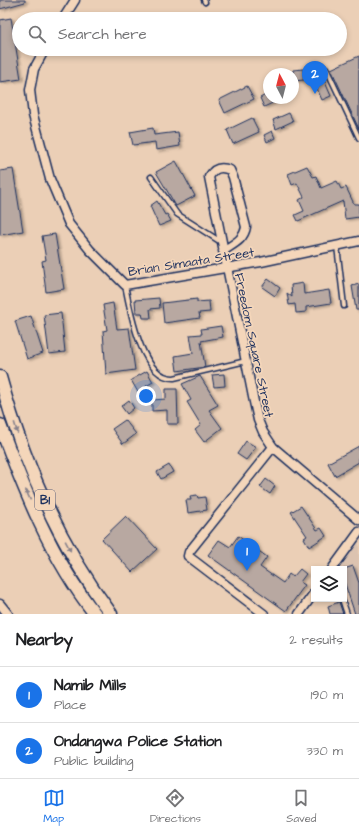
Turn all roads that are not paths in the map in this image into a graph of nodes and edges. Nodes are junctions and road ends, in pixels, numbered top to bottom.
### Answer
1 (75, 0) edge
2 (67, 12) edge
3 (41, 56) edge
4 (321, 68) dead end
5 (359, 138) edge
6 (151, 177) dead end
7 (359, 241) edge
8 (221, 242) junction
9 (337, 246) junction
10 (223, 251) junction
11 (226, 267) junction
12 (125, 285) junction
13 (344, 306) dead end
14 (247, 361) junction
15 (0, 377) edge
16 (0, 425) edge
17 (273, 447) junction
18 (359, 520) edge
19 (359, 532) edge
20 (334, 566) edge
21 (311, 598) edge
22 (343, 602) edge
23 (0, 604) edge
24 (8, 614) edge
25 (94, 614) edge
26 (110, 614) edge
27 (264, 614) edge
28 (299, 614) edge
29 (348, 614) edge

1 - 2 street
3 - 12 street, Brian Simaata Street
4 - 5 lane
6 - 8 lane
7 - 9 street, Brian Simaata Street
8 - 10 street, Freedom Square Street
8 - 10 street, Freedom Square Street
9 - 11 street, Brian Simaata Street
9 - 13 lane
10 - 11 street, Freedom Square Street
11 - 12 street, Brian Simaata Street
11 - 14 street, Freedom Square Street
12 - 14 lane
14 - 17 street, Freedom Square Street
15 -> 26 main road, B1
25 -> 16 main road, B1
17 - 18 street, Freedom Square Street
17 - 27 street
19 - 20 street
21 - 28 street
22 - 29 lane
23 - 24 street

